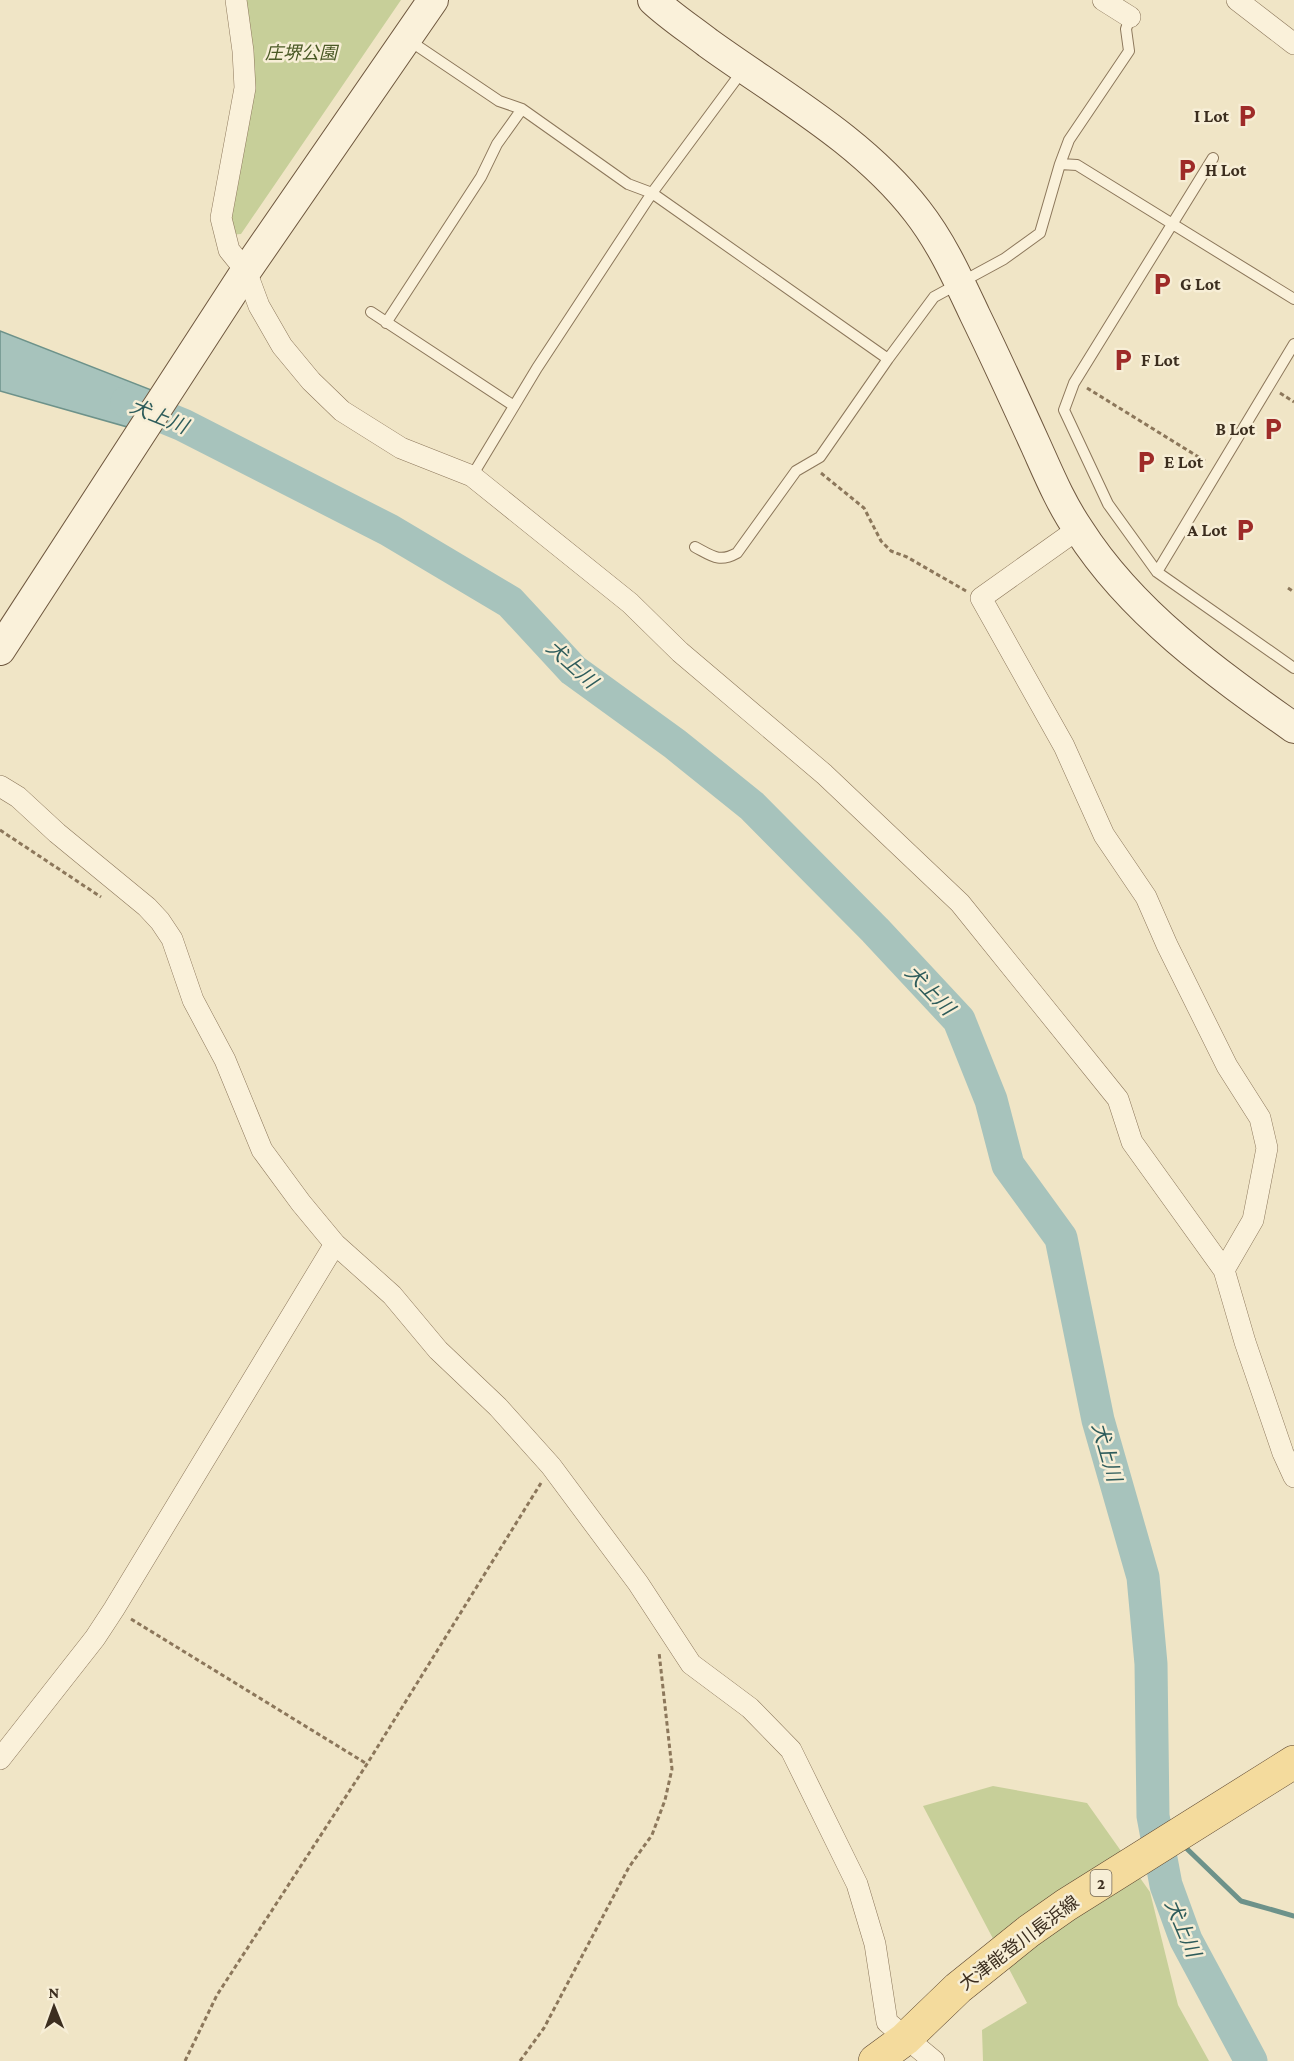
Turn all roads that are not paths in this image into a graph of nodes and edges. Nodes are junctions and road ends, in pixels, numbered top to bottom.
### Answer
1 (236, 0) edge
2 (433, 0) edge
3 (653, 0) edge
4 (1103, 0) edge
5 (1238, 0) edge
6 (1130, 18) joint
7 (407, 38) junction
8 (1294, 44) edge
9 (744, 68) junction
10 (522, 109) junction
11 (1213, 158) dead end
12 (1060, 164) junction
13 (652, 194) junction
14 (1173, 224) junction
15 (246, 271) junction
16 (960, 284) junction
17 (1294, 299) edge
18 (371, 312) dead end
19 (386, 322) junction
20 (1294, 344) edge
21 (888, 359) junction
22 (514, 406) junction
23 (472, 476) junction
24 (1078, 530) junction
25 (696, 547) dead end
26 (1157, 572) junction
27 (0, 650) edge
28 (1294, 668) edge
29 (1294, 728) edge
30 (0, 786) edge
31 (335, 1244) junction
32 (1224, 1270) junction
33 (1294, 1477) edge
34 (0, 1759) edge
35 (1294, 1762) edge
36 (913, 2031) junction
37 (875, 2061) edge
38 (934, 2061) edge

1 - 15 street
2 - 7 street
3 - 9 street
4 - 6 street
5 - 8 street
6 - 12 lane
7 - 10 lane
7 - 15 street
9 - 13 lane
9 - 16 street
10 - 13 lane
10 - 19 lane
11 - 14 lane
12 - 14 lane
12 - 16 lane
13 - 21 lane
13 - 22 lane
14 - 17 lane
14 - 26 lane
15 - 23 street
15 - 27 street
16 - 21 lane
16 - 24 street
18 - 19 lane
19 - 22 lane
20 - 26 lane
21 - 25 lane
22 - 23 lane
23 - 32 street
24 - 29 street
24 - 32 street
26 - 28 lane
30 - 31 street
31 - 34 street
31 - 36 street
32 - 33 street
35 - 36 main road, 大津能登川長浜線 / 2
36 - 37 main road, 大津能登川長浜線 / 2
36 - 38 street

